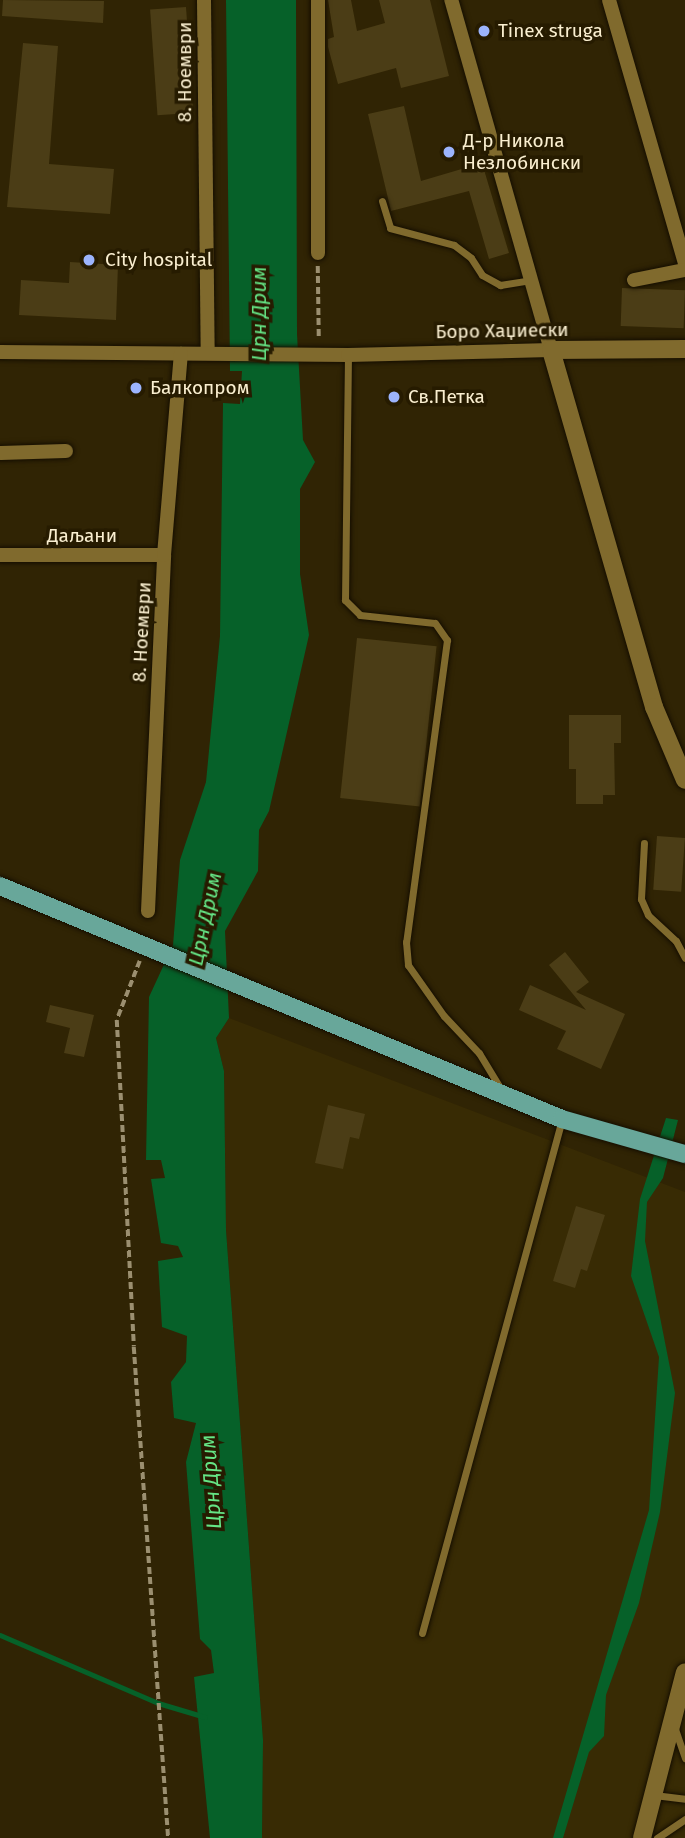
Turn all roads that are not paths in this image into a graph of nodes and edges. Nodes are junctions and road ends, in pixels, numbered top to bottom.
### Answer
1 (318, 0) edge
2 (451, 0) edge
3 (609, 0) edge
4 (201, 1) edge
5 (382, 201) dead end
6 (318, 253) dead end
7 (685, 264) edge
8 (685, 270) edge
9 (634, 280) dead end
10 (531, 281) junction
11 (685, 349) edge
12 (551, 351) junction
13 (0, 352) edge
14 (208, 353) junction
15 (181, 354) junction
16 (348, 355) junction
17 (66, 451) dead end
18 (0, 453) edge
19 (0, 555) edge
20 (164, 555) junction
21 (685, 780) edge
22 (644, 843) dead end
23 (0, 887) edge
24 (148, 911) dead end
25 (685, 958) edge
26 (505, 1095) junction
27 (562, 1119) junction
28 (682, 1154) edge
29 (422, 1633) dead end
30 (685, 1672) edge
31 (672, 1722) junction
32 (685, 1758) edge
33 (652, 1795) junction
34 (685, 1799) edge
35 (685, 1819) edge
36 (642, 1838) edge
37 (657, 1838) edge

1 - 6 street
2 - 10 street
3 - 7 street
4 - 14 street, 8. Ноември
5 - 10 lane
8 - 9 street
10 - 12 street
11 - 12 street, Боро Хаџиески
12 - 16 street, Боро Хаџиески
12 - 21 street
13 - 15 street, Боро Хаџиески
14 - 15 street, Боро Хаџиески
14 - 16 street, Боро Хаџиески
15 - 20 street, 8. Ноември
16 - 26 lane
17 - 18 street
19 - 20 street, Даљани
20 - 24 street, 8. Ноември
22 - 25 lane
23 - 26 main road
26 - 27 main road
27 - 28 main road
27 - 29 lane
30 - 31 street
31 - 32 lane
31 - 33 street
33 - 34 lane
33 - 36 street
35 - 37 lane

